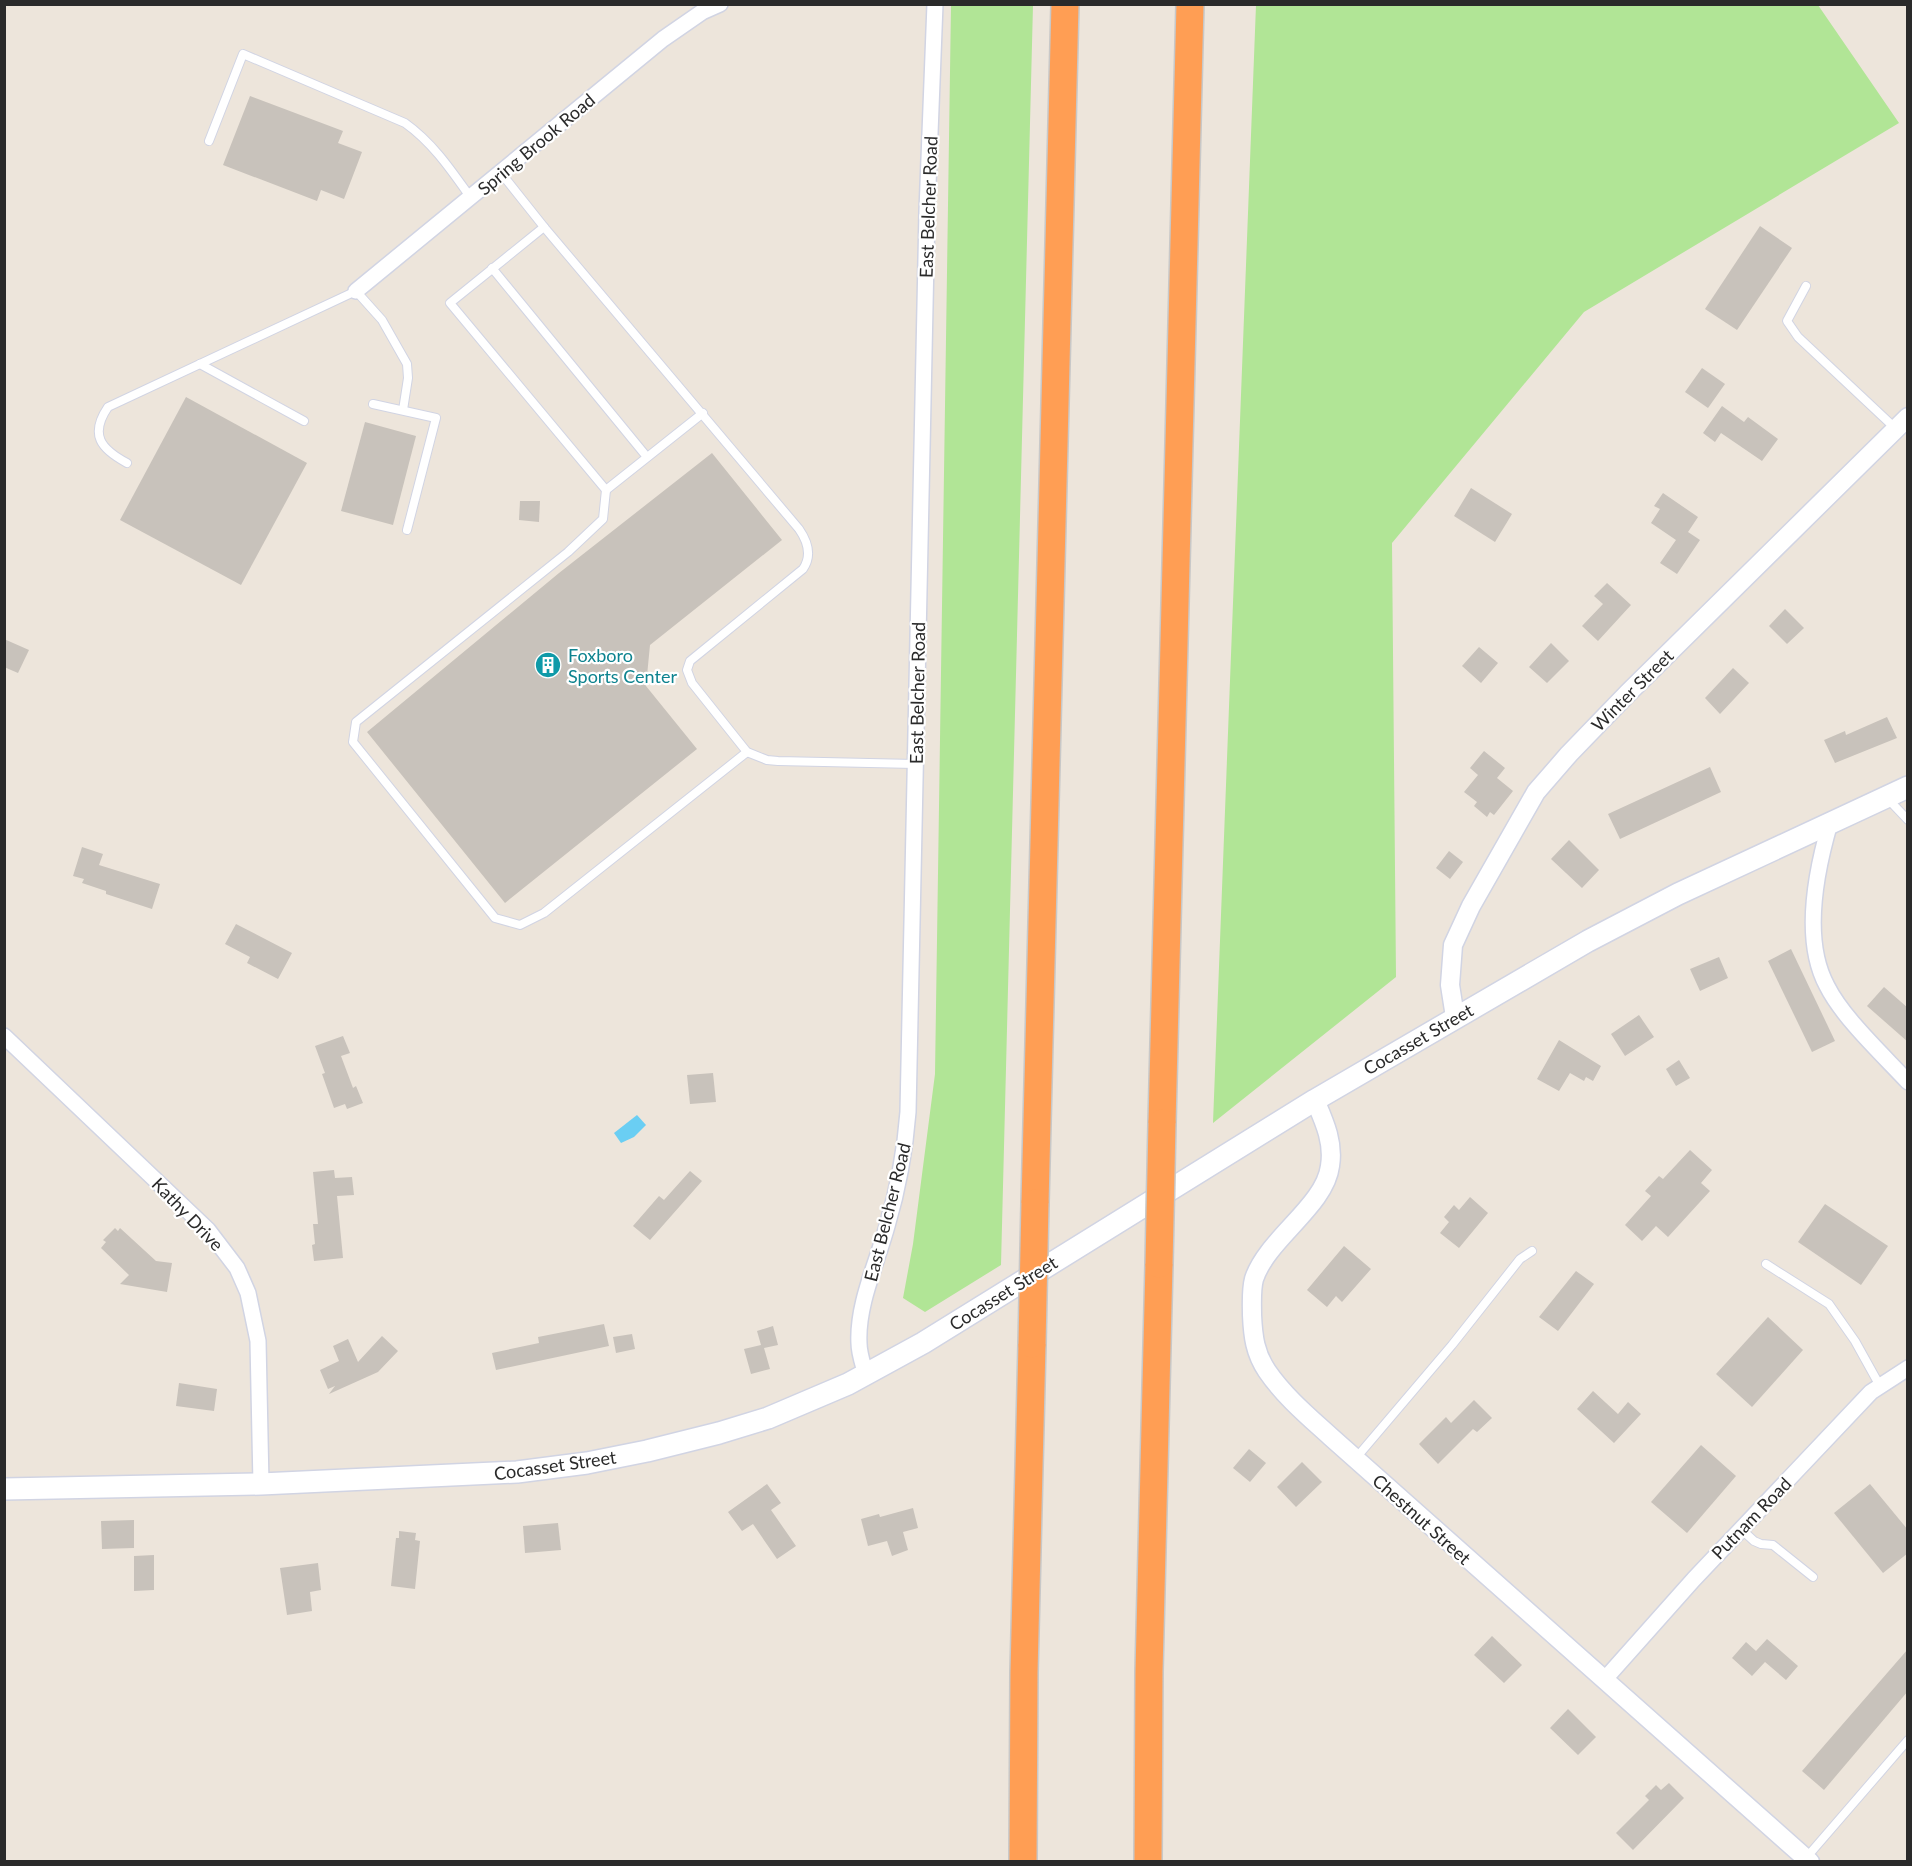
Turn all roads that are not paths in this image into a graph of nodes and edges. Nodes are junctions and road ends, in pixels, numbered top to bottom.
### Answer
1 (720, 4) edge
2 (935, 4) edge
3 (1065, 4) edge
4 (1190, 4) edge
5 (209, 141) dead end
6 (501, 173) junction
7 (471, 198) junction
8 (543, 226) junction
9 (492, 268) junction
10 (1806, 286) dead end
11 (356, 291) junction
12 (200, 364) junction
13 (374, 404) dead end
14 (403, 410) junction
15 (703, 413) junction
16 (304, 421) dead end
17 (1901, 423) edge
18 (647, 457) junction
19 (127, 463) dead end
20 (606, 490) junction
21 (407, 530) dead end
22 (747, 752) junction
23 (915, 764) junction
24 (1908, 787) edge
25 (1886, 797) junction
26 (1908, 820) edge
27 (1830, 823) junction
28 (1455, 1017) junction
29 (4, 1035) edge
30 (1908, 1082) edge
31 (1315, 1100) junction
32 (1532, 1251) dead end
33 (1766, 1264) dead end
34 (1908, 1368) edge
35 (866, 1375) junction
36 (1880, 1386) junction
37 (1355, 1459) junction
38 (261, 1484) junction
39 (4, 1489) edge
40 (1741, 1530) junction
41 (1813, 1576) dead end
42 (1605, 1679) junction
43 (1908, 1740) edge
44 (1808, 1860) edge
45 (1023, 1862) edge
46 (1148, 1862) edge

1 - 6 street, Spring Brook Road
2 - 23 street, East Belcher Road
3 - 45 highway, bridge
4 - 46 highway, bridge
5 - 7 lane
6 - 7 street, Spring Brook Road
6 - 8 lane
7 - 11 street, Spring Brook Road
8 - 9 lane
8 - 15 lane
9 - 18 lane
9 - 20 lane
10 - 17 lane
11 - 12 lane
11 - 14 lane
12 - 16 lane
12 - 19 lane
13 - 14 lane
14 - 21 lane
15 - 18 lane
15 - 22 lane
17 - 28 street, Winter Street
18 - 20 lane
20 - 22 lane
22 - 23 lane
23 - 35 street, East Belcher Road
24 - 25 main road, Cocasset Street
25 - 26 lane
25 - 27 main road, Cocasset Street
27 - 28 main road, Cocasset Street
27 - 30 street
28 - 31 main road, Cocasset Street
29 - 38 street, Kathy Drive
31 - 35 main road, Cocasset Street
31 - 37 street, Chestnut Street
32 - 37 lane
33 - 36 lane
34 - 36 street, Putnam Road
35 - 38 main road, Cocasset Street
36 - 40 street, Putnam Road
37 - 42 street, Chestnut Street
38 - 39 main road, Cocasset Street
40 - 41 lane
40 - 42 street, Putnam Road
42 - 44 street, Chestnut Street
43 - 44 lane

